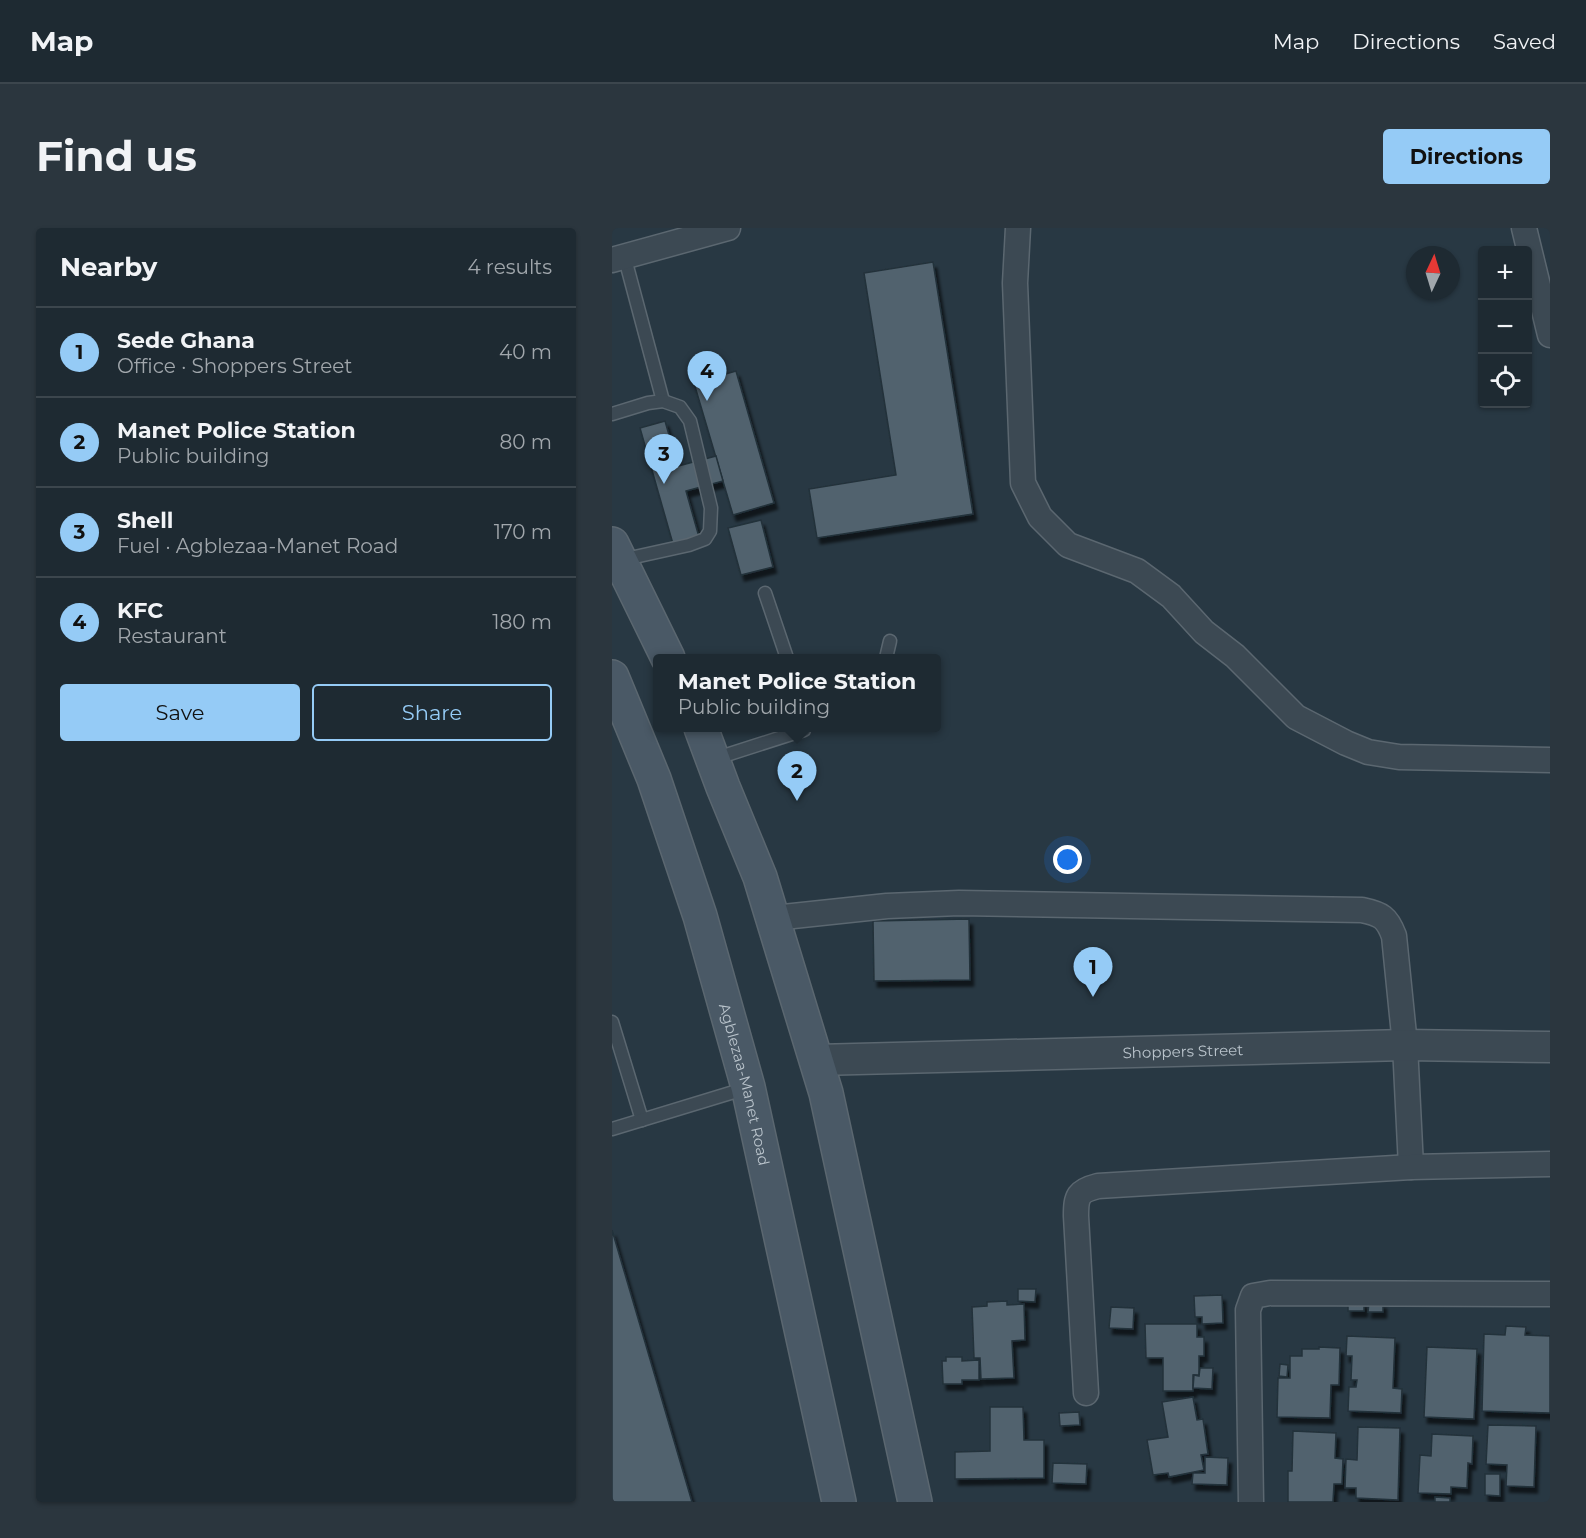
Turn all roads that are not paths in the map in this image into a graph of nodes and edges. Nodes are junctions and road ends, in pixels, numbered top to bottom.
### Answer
1 (728, 228) edge
2 (1018, 228) edge
3 (1524, 228) edge
4 (618, 258) edge
5 (1550, 335) edge
6 (663, 401) junction
7 (612, 414) edge
8 (616, 552) edge
9 (765, 593) dead end
10 (890, 641) dead end
11 (666, 654) edge
12 (786, 654) edge
13 (887, 654) edge
14 (612, 677) edge
15 (703, 732) edge
16 (794, 732) edge
17 (713, 759) junction
18 (1550, 760) edge
19 (774, 918) junction
20 (612, 1022) edge
21 (1405, 1045) junction
22 (1550, 1047) edge
23 (817, 1060) junction
24 (748, 1087) junction
25 (642, 1120) junction
26 (612, 1129) edge
27 (1550, 1164) edge
28 (1412, 1167) junction
29 (1550, 1294) edge
30 (1086, 1393) dead end
31 (839, 1502) edge
32 (915, 1502) edge
33 (920, 1502) edge
34 (1251, 1502) edge

1 - 4 street
2 - 18 street
3 - 5 street
4 - 6 lane
6 - 7 lane
6 - 8 lane
8 - 11 main road
9 - 12 lane
10 - 13 lane
14 - 24 main road, Agblezaa-Manet Road
15 - 17 main road
16 - 17 lane
17 - 19 main road
19 - 21 street
19 - 23 main road
20 - 25 lane
21 - 22 street, Shoppers Street
21 - 23 street, Shoppers Street
21 - 28 street
23 - 32 main road
24 - 25 lane
24 - 31 main road, Agblezaa-Manet Road
25 - 26 lane
27 - 28 street
28 - 30 street
29 - 34 street
32 - 33 street

